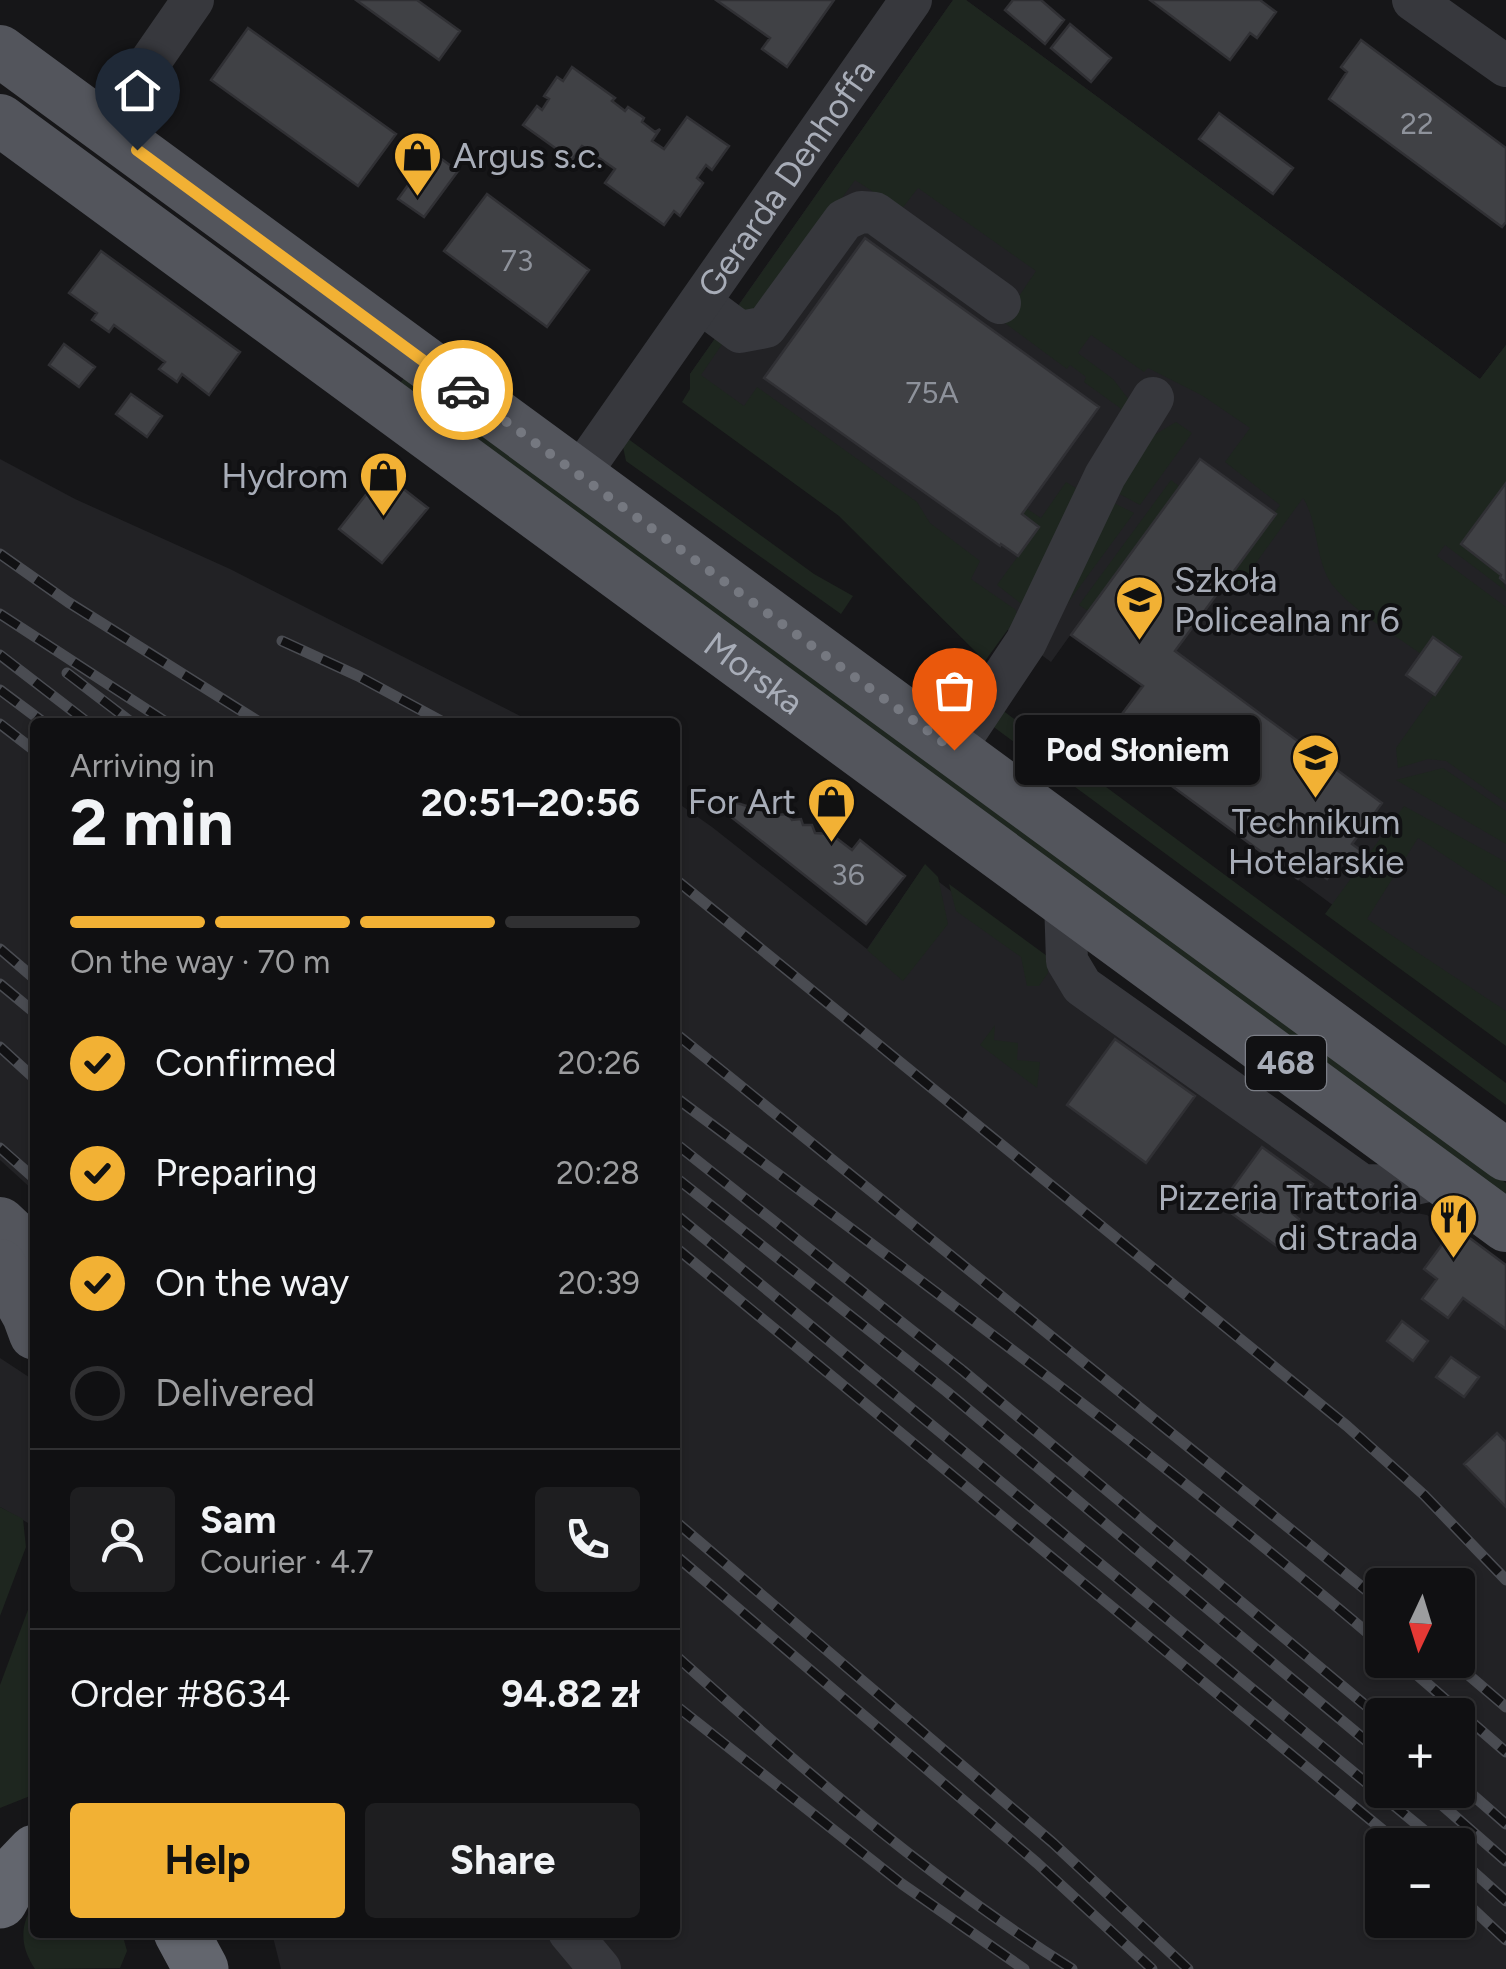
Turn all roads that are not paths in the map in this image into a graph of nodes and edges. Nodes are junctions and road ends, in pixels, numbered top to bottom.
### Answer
1 (193, 0) edge
2 (911, 0) edge
3 (1414, 0) edge
4 (0, 50) edge
5 (1506, 66) edge
6 (0, 120) edge
7 (106, 127) junction
8 (1000, 303) dead end
9 (700, 304) junction
10 (1154, 398) dead end
11 (579, 475) junction
12 (954, 750) junction
13 (1506, 1156) edge
14 (0, 1222) edge
15 (1506, 1226) edge
16 (30, 1251) edge
17 (0, 1266) edge
18 (30, 1320) edge
19 (30, 1840) edge
20 (0, 1852) edge
21 (30, 1857) edge
22 (0, 1902) edge
23 (177, 1938) edge
24 (179, 1938) edge
25 (182, 1938) edge
26 (573, 1938) edge
27 (169, 1969) edge
28 (186, 1969) edge
29 (201, 1969) edge
30 (600, 1969) edge

1 - 7 street
2 - 9 street, Gerarda Denhoffa
3 - 5 street
4 - 7 main road, Morska / 468
6 - 15 main road, Morska / 468
7 - 11 main road, Morska / 468
8 - 9 street
9 - 11 street, Gerarda Denhoffa
10 - 12 street
11 - 12 main road, Morska / 468
12 - 13 main road, Morska / 468
14 - 16 main road
17 - 18 main road
19 - 20 highway
21 - 22 highway
23 - 27 highway
24 - 28 street
25 - 29 highway
26 - 30 street

